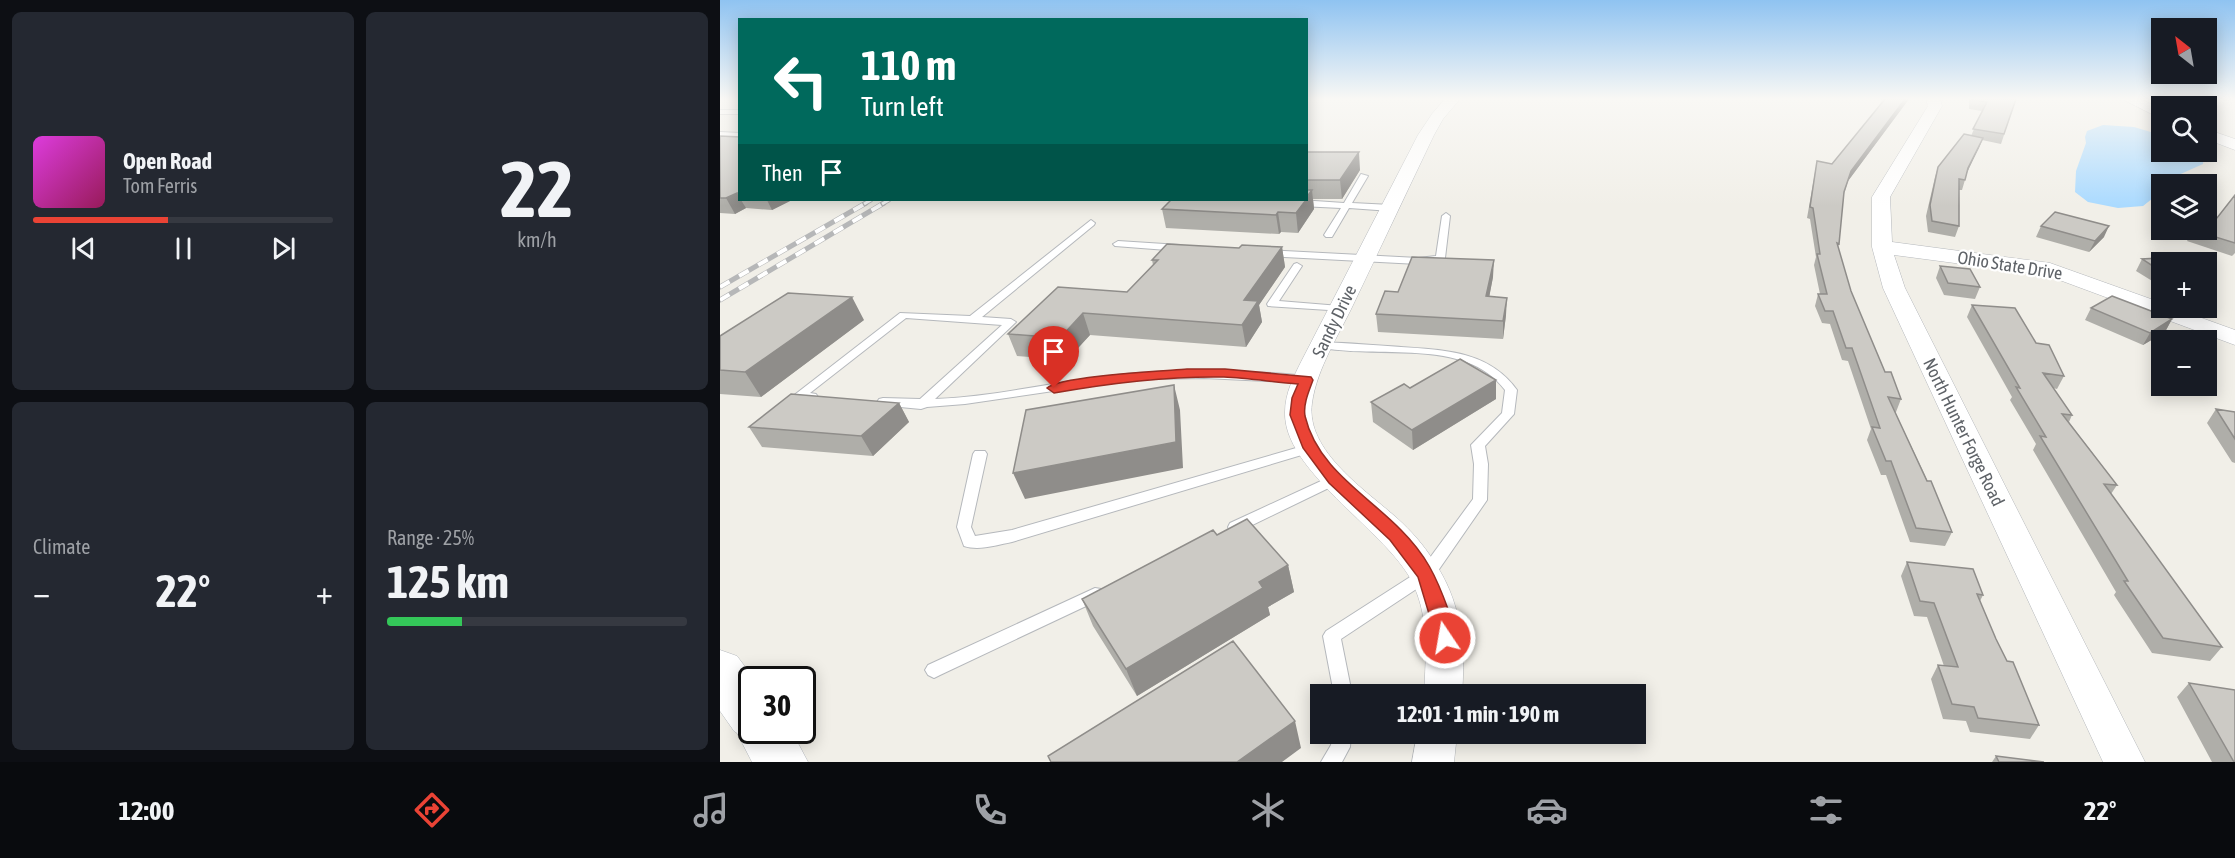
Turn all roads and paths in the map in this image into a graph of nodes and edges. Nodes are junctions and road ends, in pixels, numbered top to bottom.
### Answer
1 (1427, 135) edge
2 (1918, 135) edge
3 (2217, 138) edge
4 (2235, 145) edge
5 (1364, 176) dead end
6 (1292, 202) edge
7 (1346, 205) junction
8 (1391, 208) junction
9 (1446, 216) dead end
10 (1091, 223) dead end
11 (1329, 235) dead end
12 (1118, 244) dead end
13 (1882, 247) junction
14 (1195, 249) edge
15 (1250, 252) edge
16 (1365, 258) junction
17 (1297, 266) dead end
18 (1340, 309) junction
19 (2235, 316) edge
20 (973, 319) junction
21 (2225, 334) edge
22 (1322, 345) junction
23 (1306, 380) junction
24 (822, 397) edge
25 (866, 401) edge
26 (921, 405) junction
27 (1310, 448) junction
28 (980, 454) dead end
29 (1334, 480) junction
30 (1222, 533) edge
31 (1426, 574) junction
32 (1107, 588) edge
33 (934, 670) dead end
34 (720, 671) edge
35 (1341, 684) edge
36 (1444, 684) edge
37 (738, 696) edge
38 (770, 744) edge
39 (1340, 744) edge
40 (1436, 744) edge
41 (781, 762) edge
42 (1331, 762) edge
43 (1433, 762) edge
44 (2124, 762) edge

1 - 8 street, Sandy Drive
2 - 13 street, North Hunter Forge Road
3 - 4 street
5 - 7 lane
6 - 7 lane
7 - 8 lane
7 - 11 lane
8 - 16 street, Sandy Drive
9 - 16 lane
10 - 20 lane
12 - 14 lane
13 - 21 street, Ohio State Drive
13 - 44 street, North Hunter Forge Road
15 - 16 lane
16 - 18 street, Sandy Drive
17 - 18 lane
18 - 22 street, Sandy Drive
19 - 21 street
20 - 24 lane
20 - 26 lane
22 - 23 street, Sandy Drive
22 - 31 lane
23 - 26 lane
23 - 27 street, Sandy Drive
25 - 26 lane
27 - 28 lane
27 - 29 street, Sandy Drive
29 - 30 lane
29 - 31 street, Sandy Drive
31 - 35 lane
31 - 36 street, Sandy Drive
32 - 33 lane
34 - 37 main road
38 - 41 main road
39 - 42 lane
40 - 43 street

